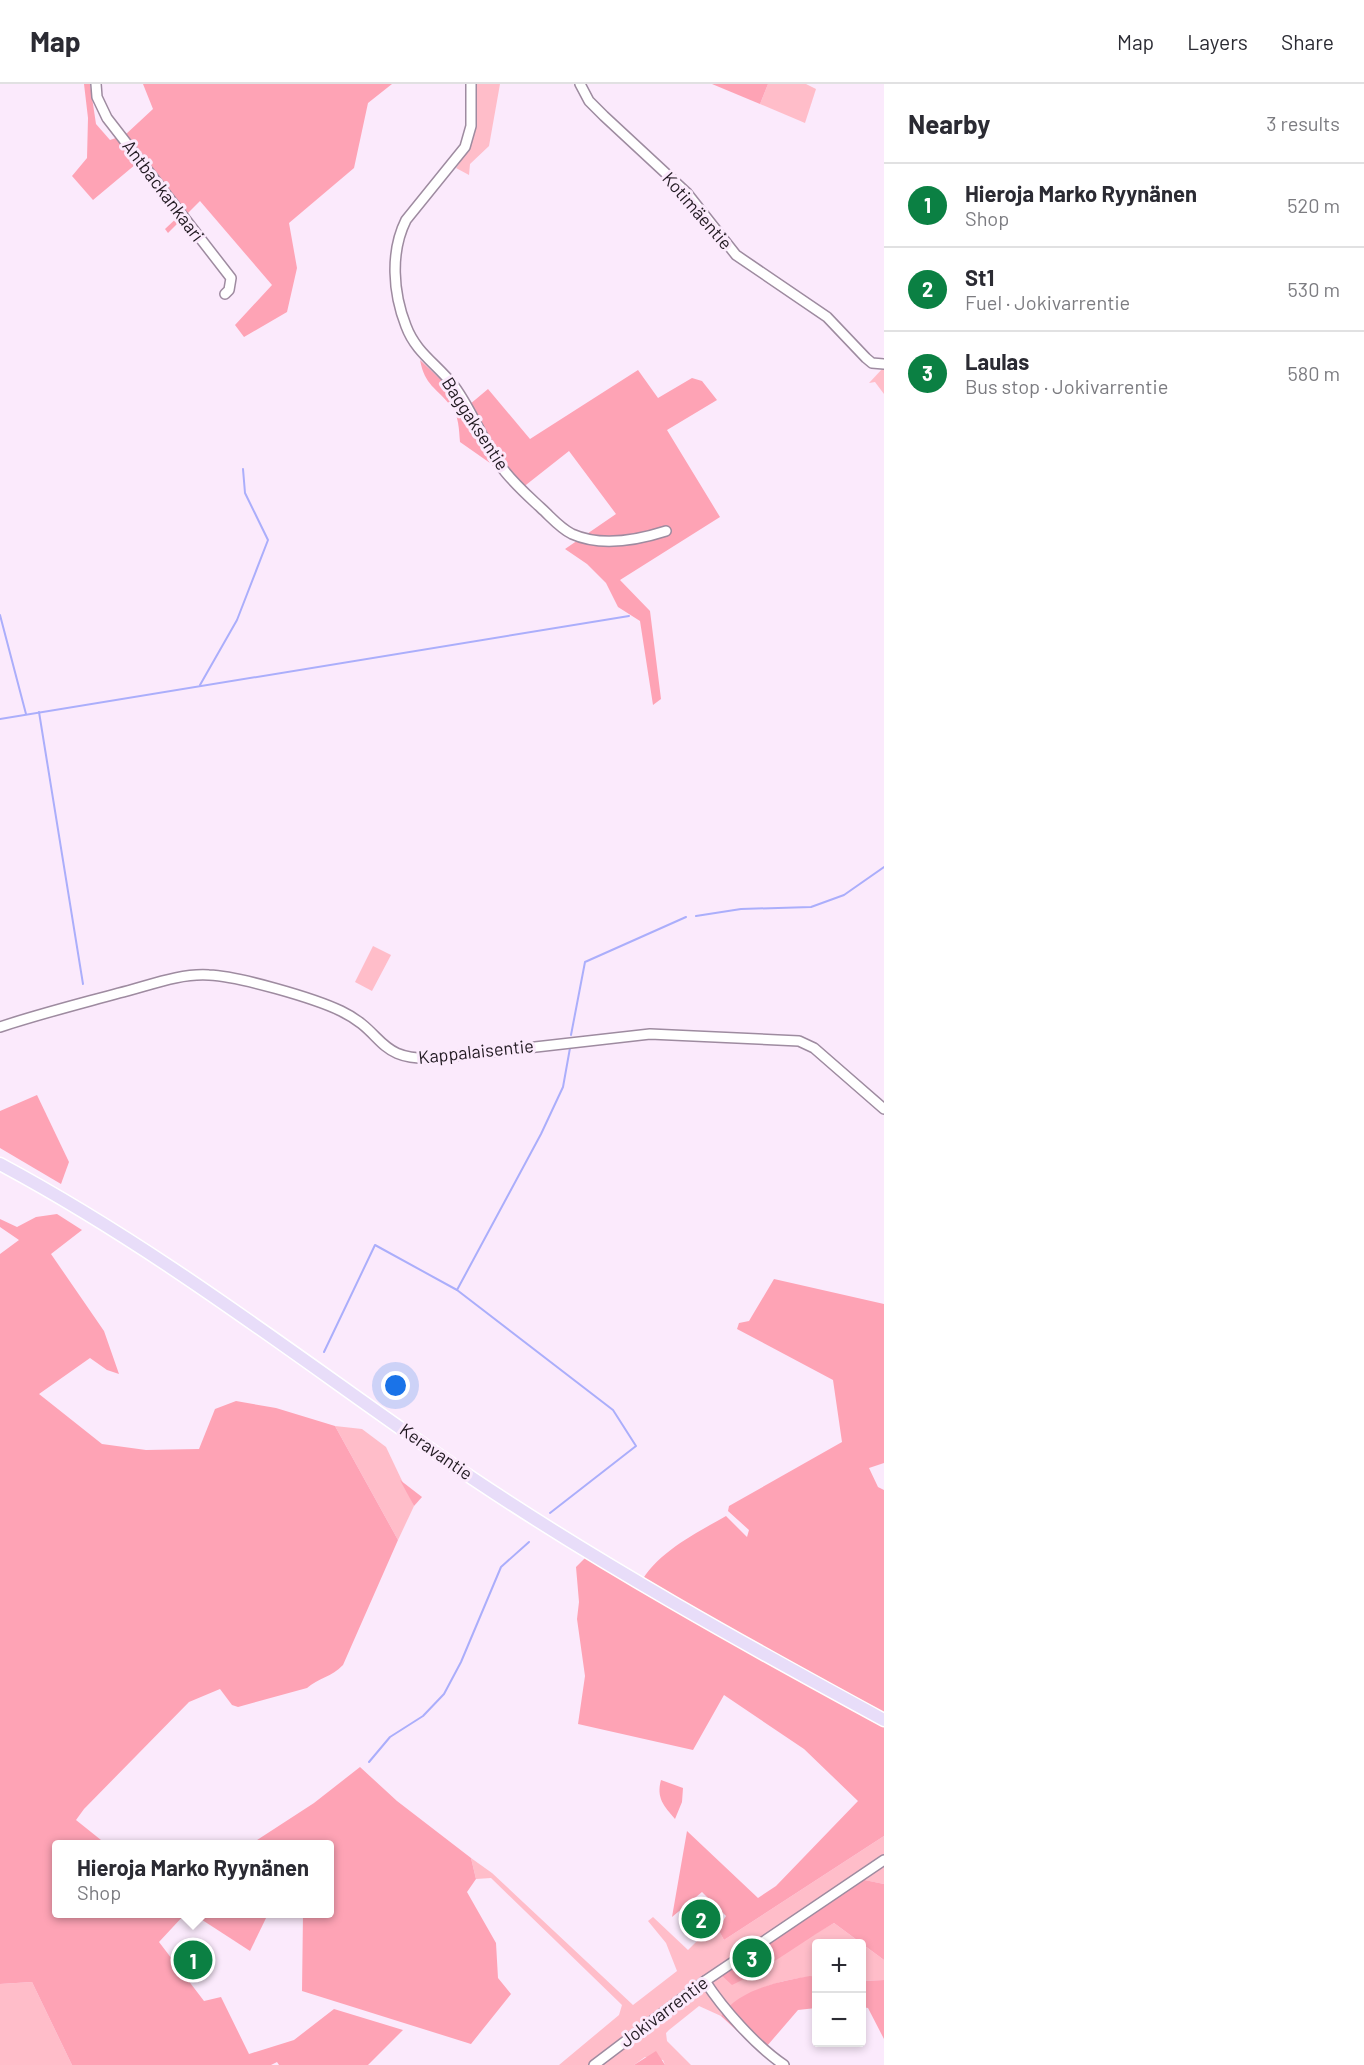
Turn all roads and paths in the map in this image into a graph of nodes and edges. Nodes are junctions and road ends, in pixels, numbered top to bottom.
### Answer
1 (96, 84) edge
2 (471, 84) edge
3 (580, 84) edge
4 (225, 294) dead end
5 (884, 364) edge
6 (666, 531) dead end
7 (0, 1027) edge
8 (884, 1109) edge
9 (0, 1164) edge
10 (884, 1720) edge
11 (884, 1860) edge
12 (705, 1981) junction
13 (594, 2065) edge
14 (784, 2065) edge

1 - 4 street, Antbackankaari
2 - 6 street, Baggaksentie
3 - 5 street, Kotimäentie
7 - 8 street, Kappalaisentie
9 - 10 main road, Keravantie
11 - 12 street, Jokivarrentie
12 - 13 street, Jokivarrentie
12 - 14 street

